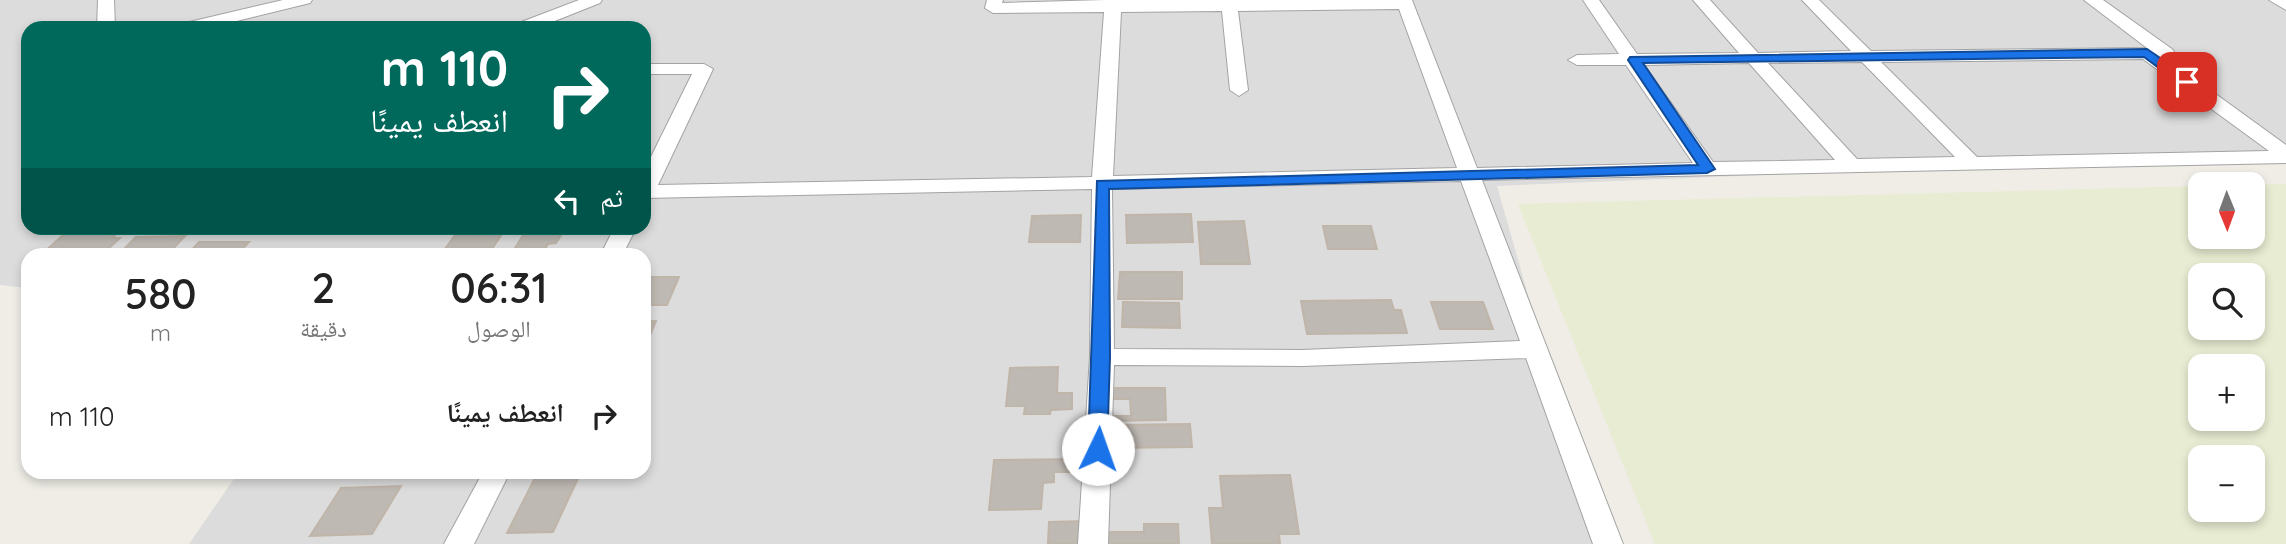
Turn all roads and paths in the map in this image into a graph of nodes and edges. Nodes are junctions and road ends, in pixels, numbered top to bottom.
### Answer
1 (106, 0) edge
2 (304, 0) edge
3 (594, 0) edge
4 (995, 0) edge
5 (1591, 0) edge
6 (1701, 0) edge
7 (1810, 0) edge
8 (2092, 0) edge
9 (2277, 0) edge
10 (1405, 2) edge
11 (1113, 3) edge
12 (1229, 3) edge
13 (2286, 5) edge
14 (106, 21) edge
15 (216, 21) edge
16 (540, 21) edge
17 (2147, 53) junction
18 (1868, 57) junction
19 (1753, 58) junction
20 (1577, 60) dead end
21 (1634, 60) junction
22 (651, 69) edge
23 (1239, 90) dead end
24 (2286, 156) edge
25 (1971, 162) junction
26 (1851, 165) junction
27 (1707, 169) junction
28 (1472, 176) junction
29 (651, 178) edge
30 (1102, 184) junction
31 (651, 192) edge
32 (1537, 349) junction
33 (1102, 357) junction
34 (493, 479) edge
35 (459, 544) edge
36 (1093, 544) edge
37 (1608, 544) edge

1 - 14 street
2 - 15 street
3 - 16 street
4 - 11 street
5 - 21 street
6 - 19 street
7 - 18 street
8 - 17 street
9 - 13 street
10 - 12 street
10 - 28 street
11 - 12 street
11 - 30 street
12 - 23 street
17 - 18 street
17 - 24 street
18 - 19 street
18 - 25 street
19 - 21 street
19 - 26 street
20 - 21 street
21 - 27 street
22 - 29 street
24 - 25 street
25 - 26 street
26 - 27 street
27 - 28 street
28 - 30 street
28 - 32 street
30 - 31 street
30 - 33 street
32 - 33 street
32 - 37 street
33 - 36 street
34 - 35 street

